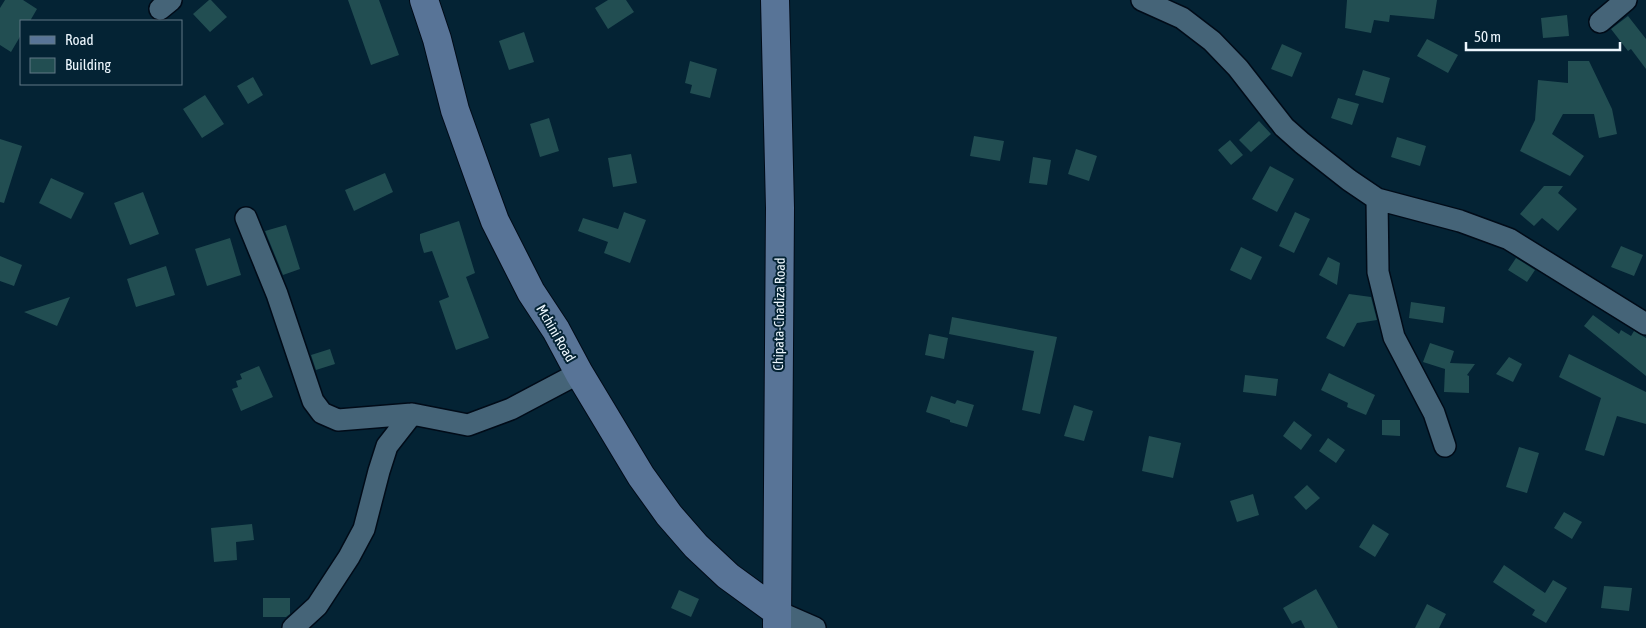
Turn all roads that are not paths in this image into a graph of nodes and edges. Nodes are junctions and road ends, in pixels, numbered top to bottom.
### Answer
1 (424, 0) edge
2 (775, 0) edge
3 (1142, 0) edge
4 (1626, 0) edge
5 (1600, 22) dead end
6 (1377, 199) junction
7 (246, 218) dead end
8 (1646, 324) edge
9 (579, 373) junction
10 (412, 414) junction
11 (1445, 446) dead end
12 (777, 620) edge
13 (294, 628) edge
14 (815, 628) edge

1 - 9 street, Mchini Road
2 - 12 street, Chipata-Chadiza Road
3 - 6 street
4 - 5 street
6 - 8 street
6 - 11 street
7 - 10 street
9 - 10 street
9 - 12 street, Mchini Road
10 - 13 street
12 - 14 street

